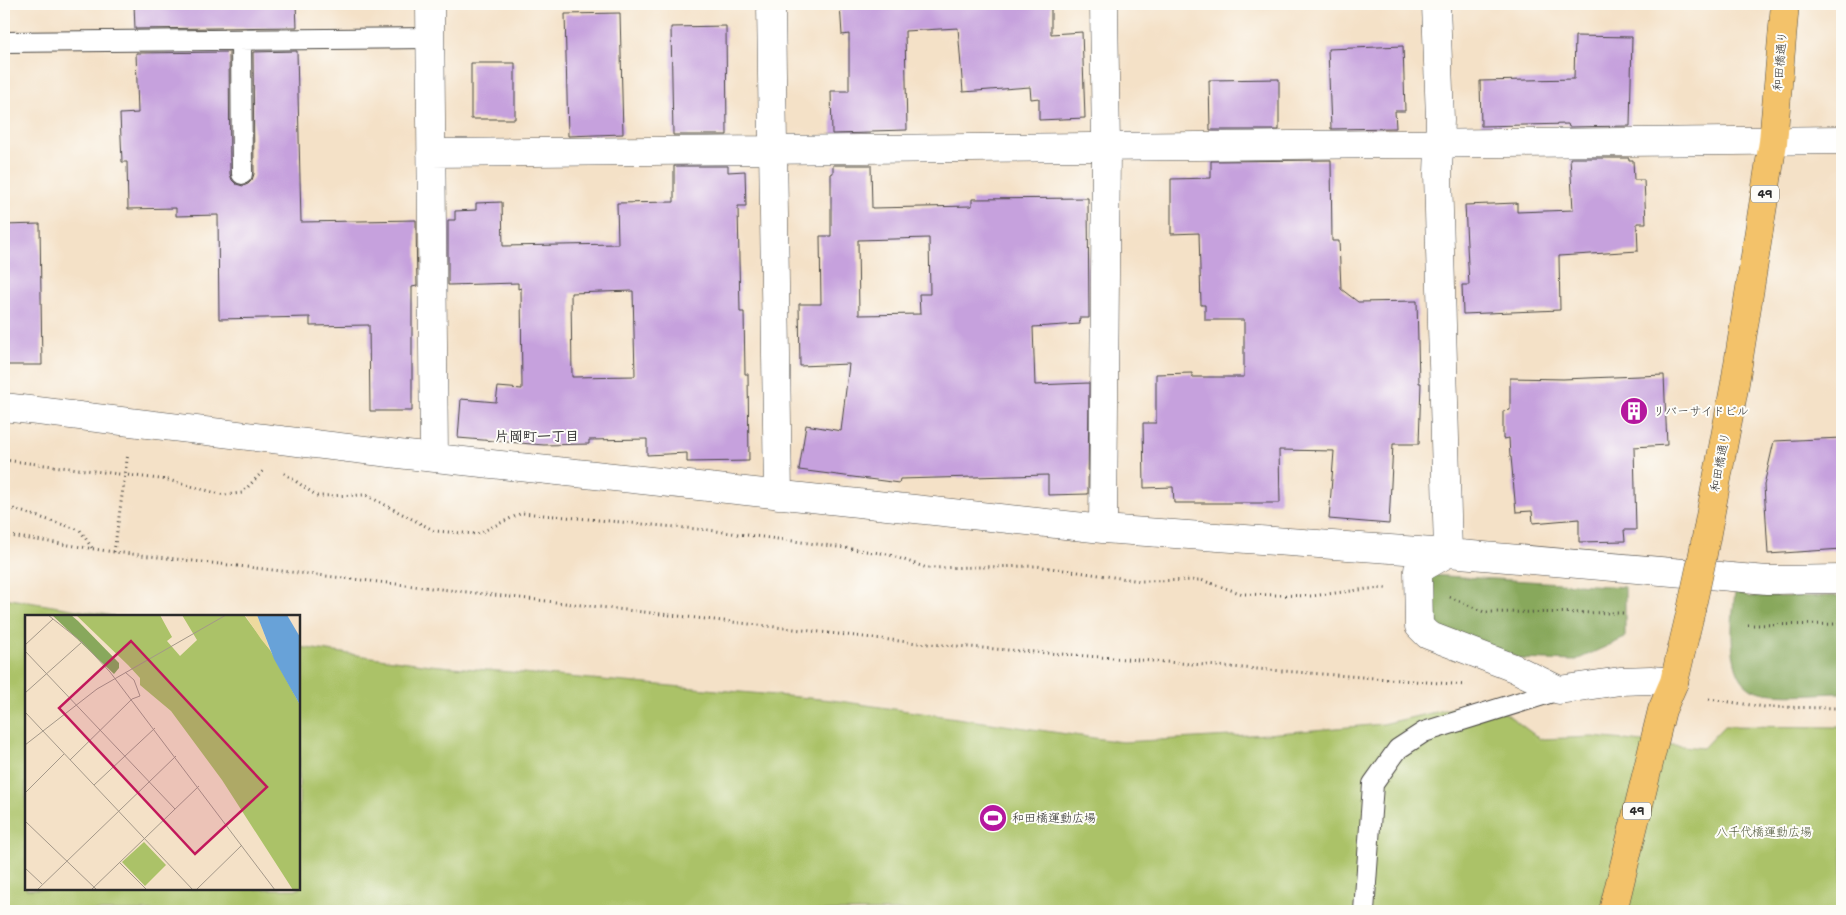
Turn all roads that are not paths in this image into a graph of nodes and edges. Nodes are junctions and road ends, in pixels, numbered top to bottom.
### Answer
1 (430, 4) edge
2 (771, 4) edge
3 (1104, 4) edge
4 (1436, 4) edge
5 (1786, 4) edge
6 (431, 38) junction
7 (241, 40) junction
8 (4, 42) edge
9 (1842, 140) edge
10 (1773, 142) junction
11 (1439, 143) junction
12 (1106, 148) junction
13 (774, 150) junction
14 (431, 153) junction
15 (242, 174) dead end
16 (4, 407) edge
17 (434, 457) junction
18 (778, 494) junction
19 (1103, 529) junction
20 (1448, 553) junction
21 (1842, 579) edge
22 (1674, 682) junction
23 (1559, 690) junction
24 (1364, 911) edge
25 (1613, 911) edge

1 - 6 street
2 - 13 street
3 - 12 street
4 - 11 street
5 - 10 main road, 和田橋通り / 49
6 - 7 lane
6 - 14 street
7 - 8 lane
7 - 15 lane
9 - 10 street
10 - 11 street
10 - 22 main road, 和田橋通り / 49, bridge
11 - 12 street
11 - 20 street
12 - 13 street
12 - 19 street
13 - 14 street
13 - 18 street
14 - 17 street
16 - 17 street
17 - 18 street
18 - 19 street
19 - 20 street
20 - 21 street
20 - 23 street
22 - 23 street
22 - 25 main road, 和田橋通り / 49
23 - 24 lane

